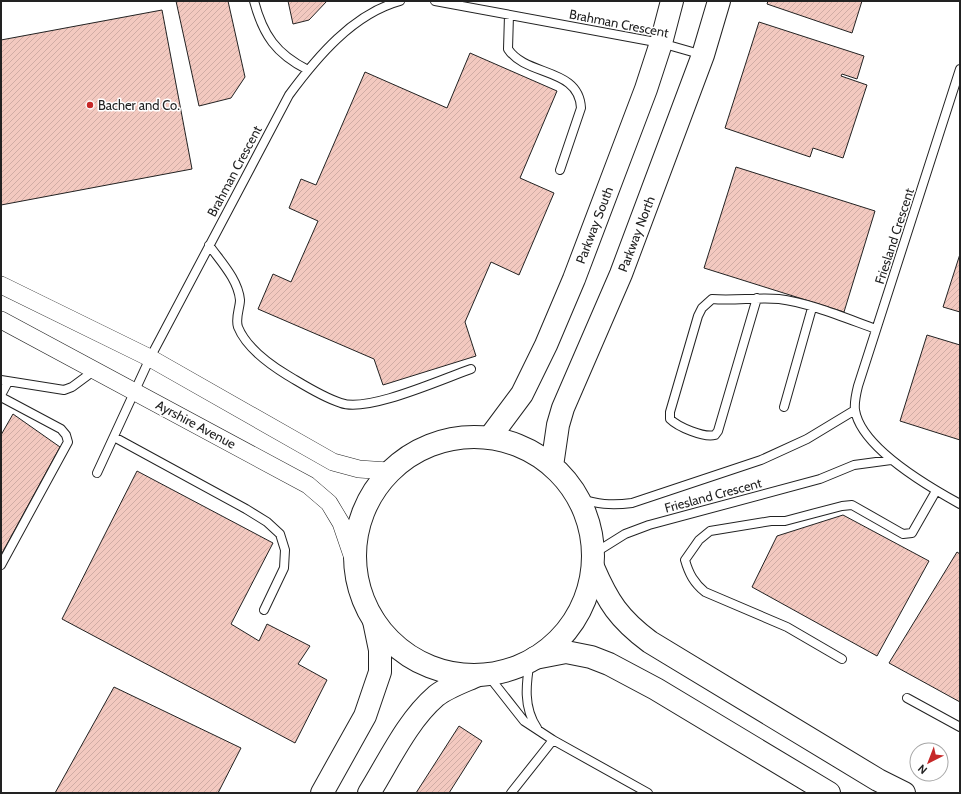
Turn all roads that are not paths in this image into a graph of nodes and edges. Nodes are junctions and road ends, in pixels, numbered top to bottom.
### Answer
1 (254, 1) edge
2 (400, 1) edge
3 (435, 1) edge
4 (672, 1) edge
5 (719, 1) edge
6 (462, 3) edge
7 (509, 15) junction
8 (661, 43) junction
9 (703, 55) junction
10 (960, 69) edge
11 (308, 70) junction
12 (560, 170) dead end
13 (209, 245) junction
14 (1, 285) edge
15 (757, 298) junction
16 (812, 308) junction
17 (1, 320) edge
18 (876, 328) junction
19 (150, 358) junction
20 (471, 369) dead end
21 (95, 370) junction
22 (4, 381) edge
23 (135, 391) junction
24 (1, 396) edge
25 (784, 407) dead end
26 (855, 410) junction
27 (114, 437) junction
28 (490, 437) junction
29 (891, 460) junction
30 (552, 466) junction
31 (388, 471) junction
32 (97, 473) dead end
33 (936, 491) junction
34 (577, 498) junction
35 (960, 504) edge
36 (593, 560) junction
37 (355, 564) junction
38 (1, 565) edge
39 (264, 610) dead end
40 (374, 621) junction
41 (533, 659) junction
42 (842, 660) dead end
43 (482, 674) junction
44 (907, 698) dead end
45 (960, 727) edge
46 (538, 731) junction
47 (553, 740) junction
48 (322, 793) edge
49 (369, 793) edge
50 (511, 793) edge
51 (648, 793) edge
52 (829, 793) edge
53 (904, 793) edge

1 - 11 lane
2 - 11 lane, Brahman Crescent
3 - 6 lane, Brahman Crescent
4 - 8 main road, Parkway South
5 - 9 main road, Parkway North
6 - 7 lane, Brahman Crescent
7 - 8 lane, Brahman Crescent
7 - 12 lane
8 - 9 lane, Brahman Crescent
8 - 28 main road, Parkway South
9 - 30 main road, Parkway North
10 - 18 lane, Friesland Crescent
11 - 13 lane, Brahman Crescent
13 - 19 lane, Brahman Crescent
13 - 20 lane
14 - 19 street
15 - 15 lane
15 - 16 lane
16 - 18 lane
16 - 25 lane
17 - 21 street, Ayrshire Avenue
18 - 26 lane, Friesland Crescent
19 - 23 lane, Brahman Crescent
19 - 31 street
21 - 22 lane
21 - 23 street, Ayrshire Avenue
22 - 24 lane
23 - 27 lane, Brahman Crescent
23 - 37 street, Ayrshire Avenue
24 - 38 lane
26 - 29 lane, Friesland Crescent
26 - 34 lane, Friesland Crescent
27 - 32 lane, Brahman Crescent
27 - 39 lane
28 - 30 main road
28 - 31 main road
29 - 33 lane, Friesland Crescent
29 - 36 lane, Friesland Crescent
30 - 34 main road
31 - 37 main road
33 - 35 lane, Friesland Crescent
33 - 42 lane
34 - 36 main road
36 - 41 main road
36 - 53 main road
37 - 40 main road
40 - 43 main road
40 - 48 main road
41 - 43 main road
41 - 46 lane
41 - 52 main road
43 - 46 lane
43 - 49 main road
44 - 45 lane
46 - 47 lane
47 - 50 lane
47 - 51 lane

